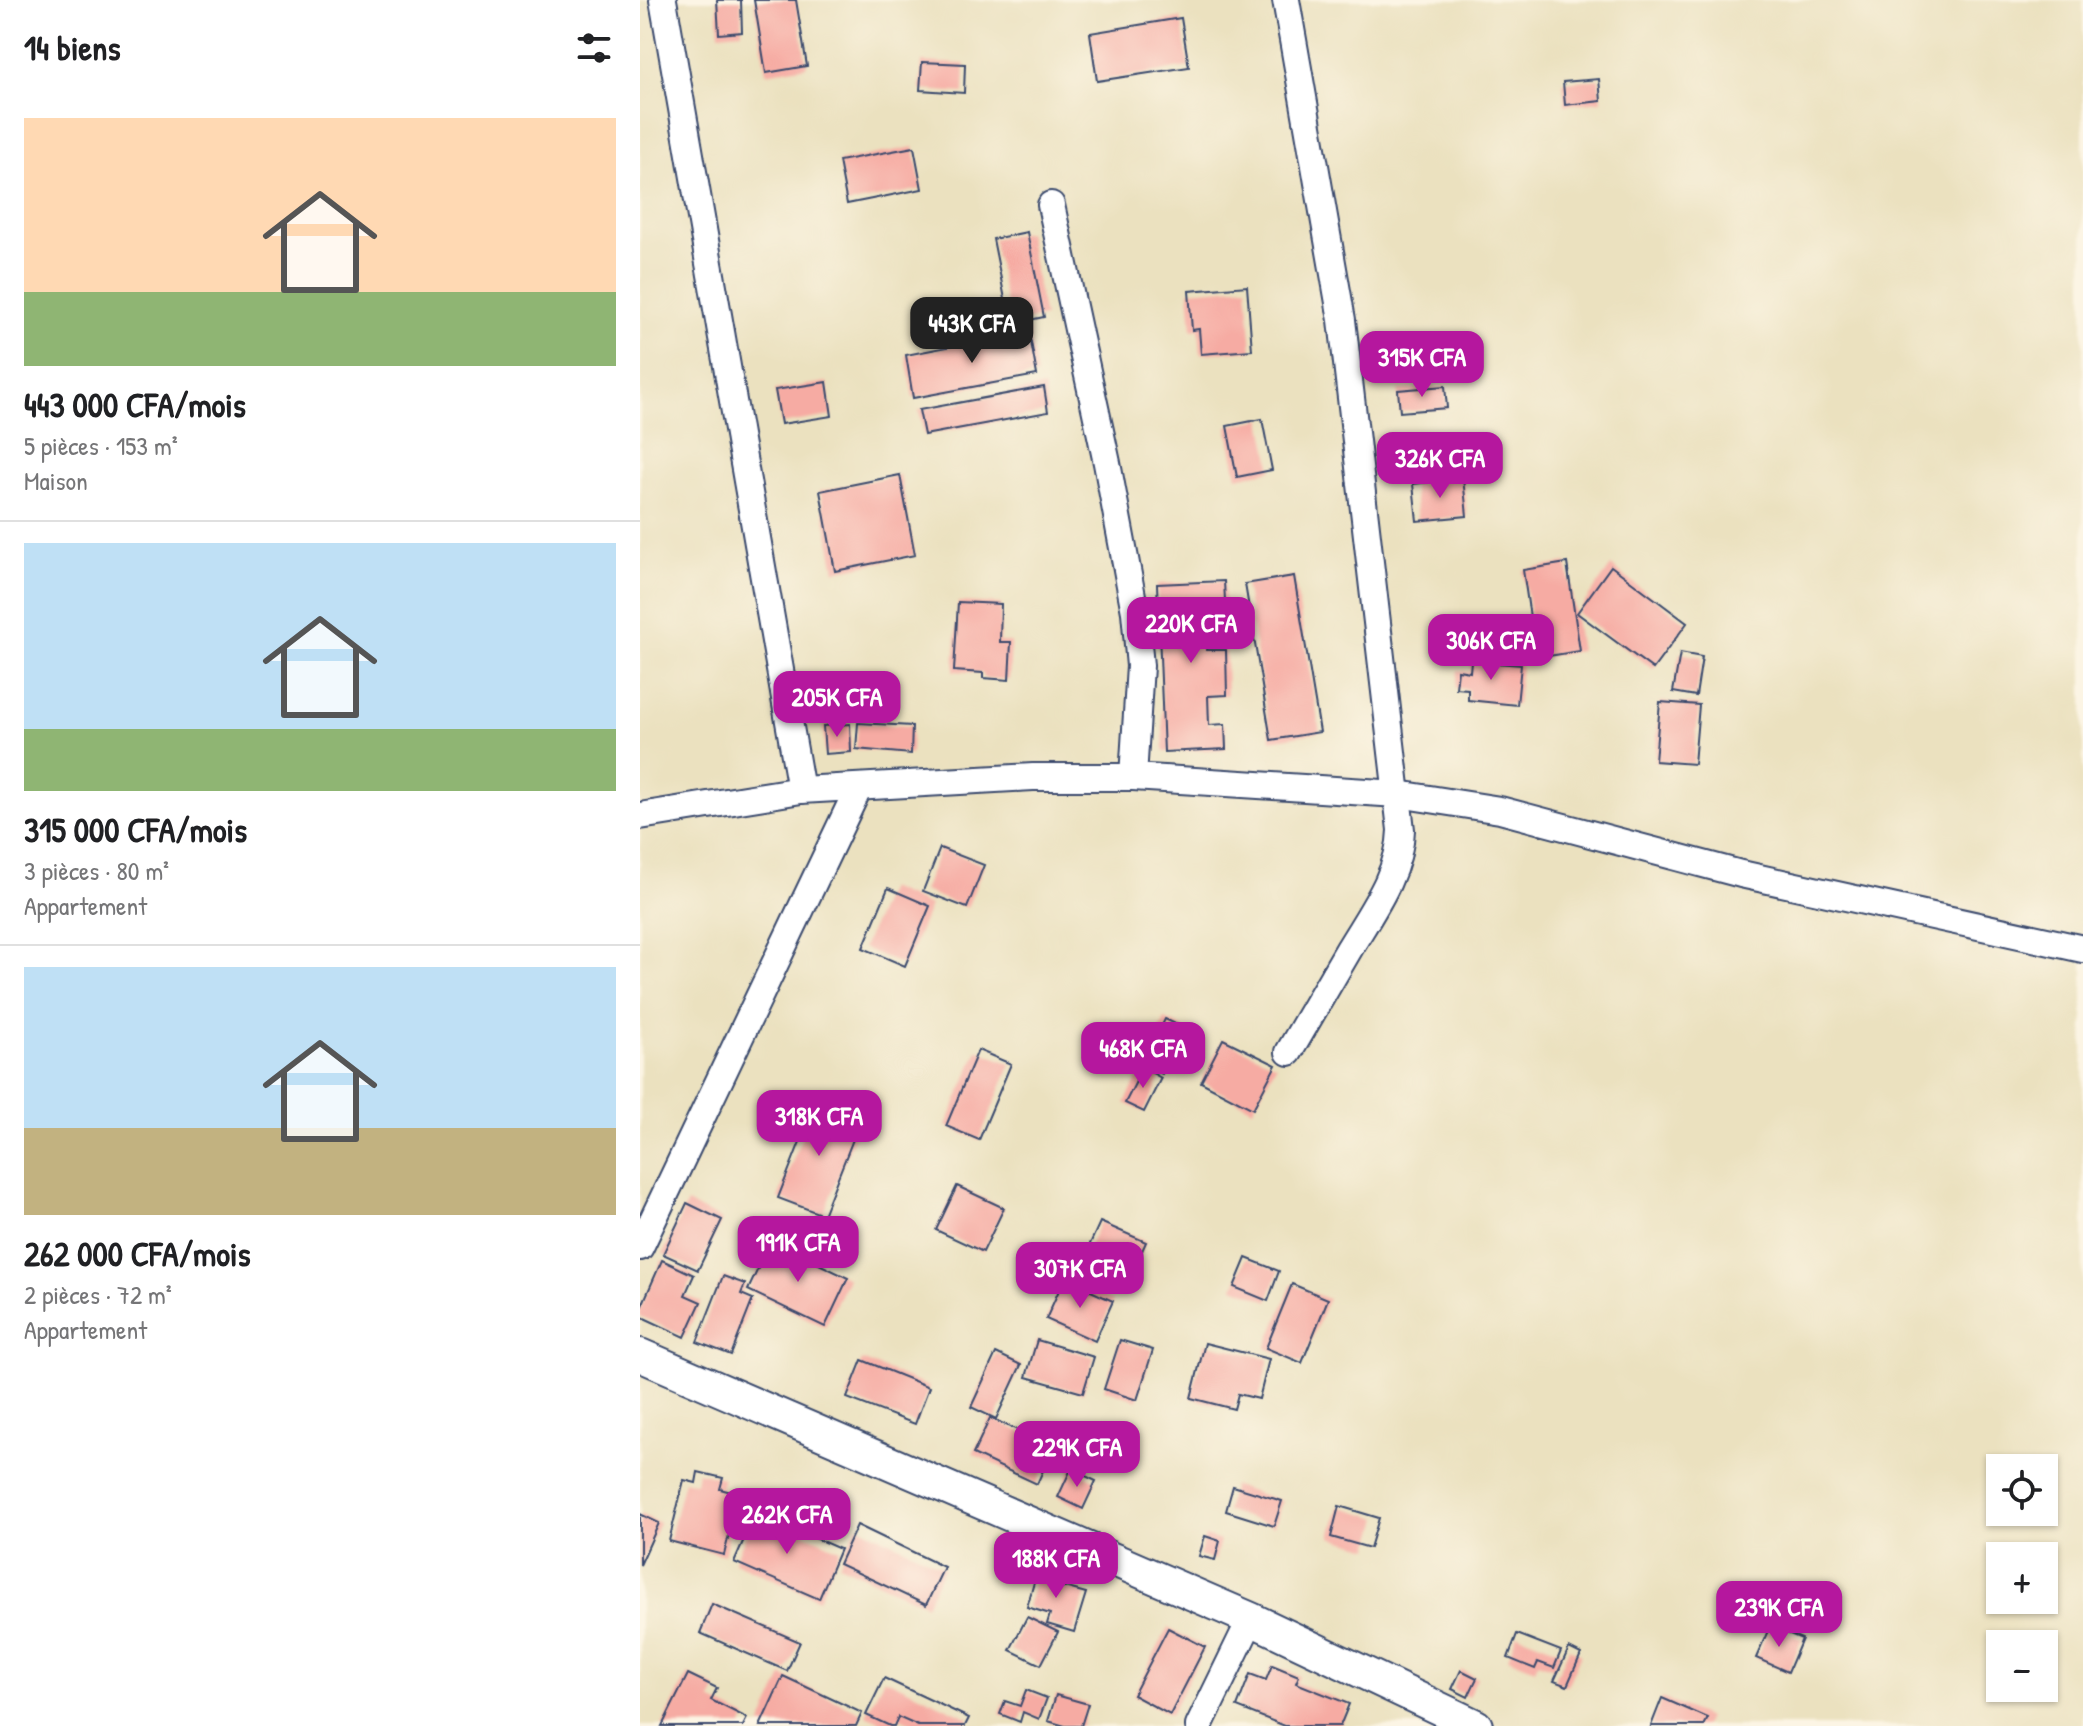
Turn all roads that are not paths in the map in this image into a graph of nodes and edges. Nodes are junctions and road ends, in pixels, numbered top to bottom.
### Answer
1 (663, 0) edge
2 (1286, 0) edge
3 (1051, 205) dead end
4 (1133, 777) junction
5 (859, 787) junction
6 (801, 790) junction
7 (1398, 794) junction
8 (640, 816) edge
9 (2083, 949) edge
10 (1289, 1052) dead end
11 (640, 1247) edge
12 (640, 1355) edge
13 (1251, 1619) junction
14 (1199, 1726) edge
15 (1476, 1726) edge

1 - 6 street
2 - 7 street
3 - 4 street
4 - 5 street
4 - 7 street
5 - 6 street
5 - 11 street
6 - 8 street
7 - 9 street
7 - 10 street
12 - 13 street
13 - 14 street
13 - 15 street

